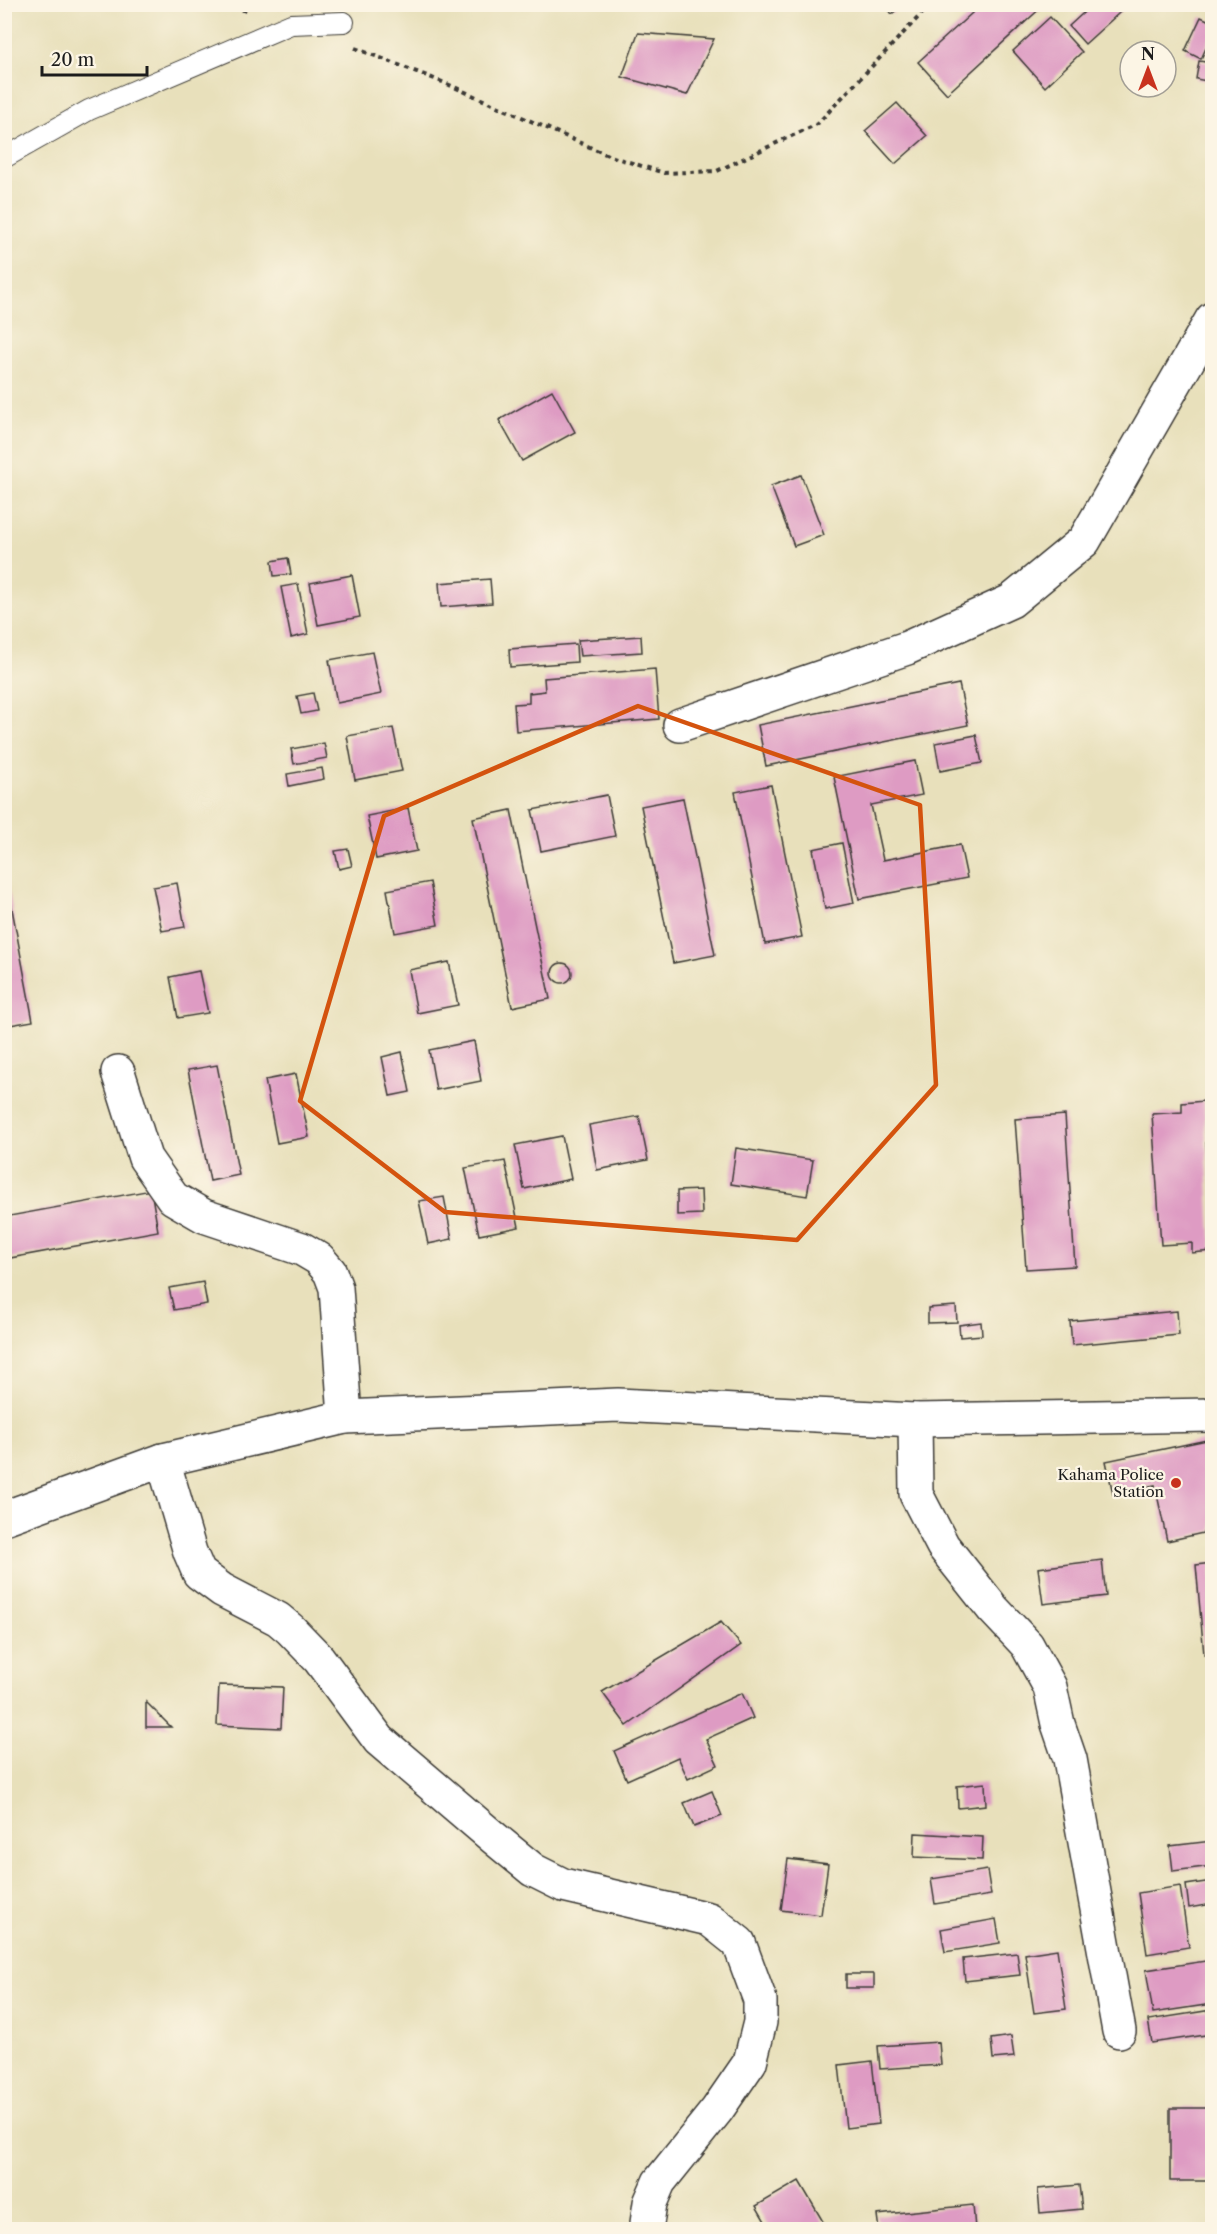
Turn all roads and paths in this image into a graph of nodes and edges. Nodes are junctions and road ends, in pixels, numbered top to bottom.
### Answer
1 (225, 4) edge
2 (931, 4) edge
3 (344, 22) dead end
4 (291, 24) junction
5 (346, 45) dead end
6 (4, 158) edge
7 (1212, 319) edge
8 (680, 725) dead end
9 (118, 1072) dead end
10 (1212, 1415) edge
11 (345, 1417) junction
12 (915, 1420) junction
13 (163, 1460) junction
14 (4, 1518) edge
15 (1119, 2031) dead end
16 (646, 2229) edge

1 - 4 path
2 - 5 path
3 - 4 lane
4 - 6 lane
7 - 8 street
9 - 11 street
10 - 12 street
11 - 12 street
11 - 13 street
12 - 15 street
13 - 14 street
13 - 16 street

